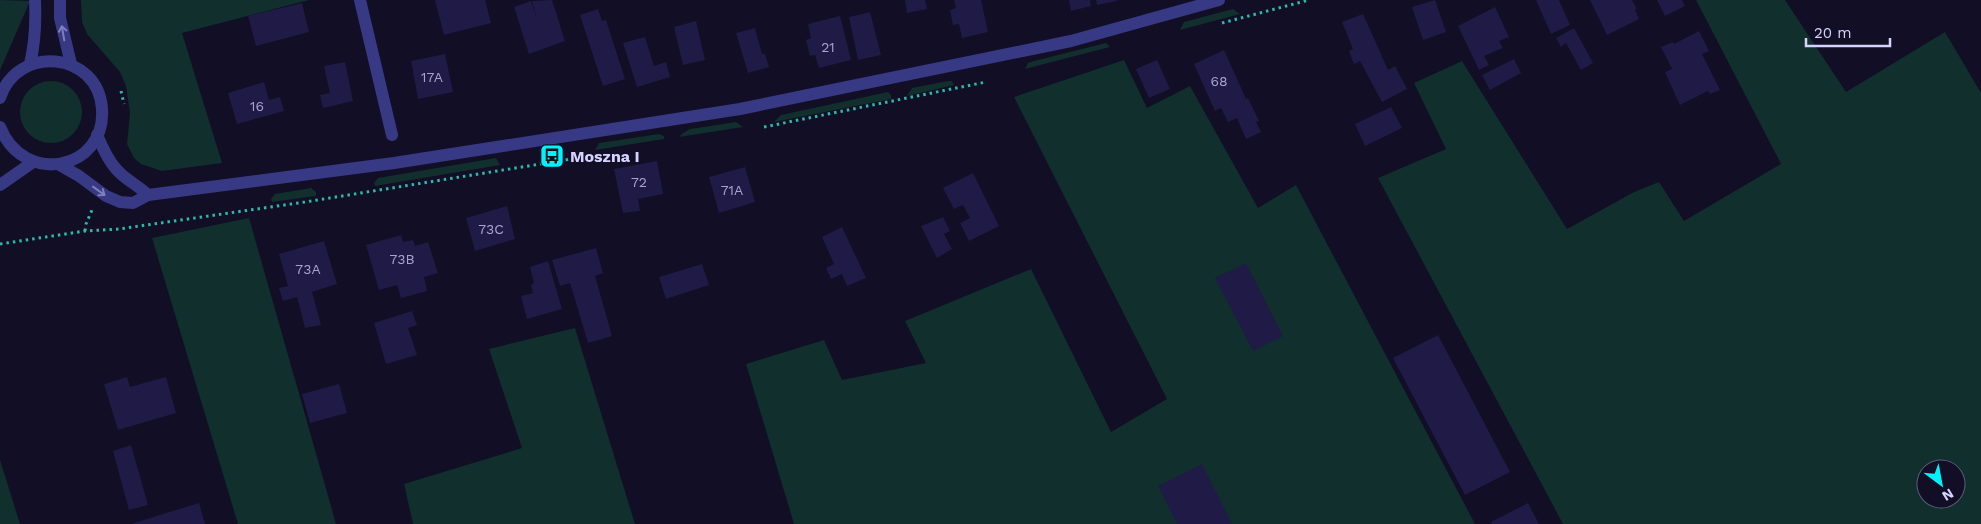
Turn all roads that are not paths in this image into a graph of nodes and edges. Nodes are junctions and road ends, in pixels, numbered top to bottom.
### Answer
1 (35, 0) edge
2 (60, 0) edge
3 (360, 0) edge
4 (1219, 0) edge
5 (30, 64) junction
6 (71, 64) junction
7 (0, 98) edge
8 (0, 127) edge
9 (97, 134) junction
10 (392, 135) dead end
11 (33, 162) junction
12 (58, 164) junction
13 (0, 185) edge
14 (148, 195) junction

1 - 5 street
6 -> 2 street
3 - 10 street
4 - 14 street
5 - 6 street
5 - 7 street
6 - 9 street
8 - 11 street
9 - 12 street
9 - 14 street
11 - 12 street
11 - 13 street
12 -> 14 street

